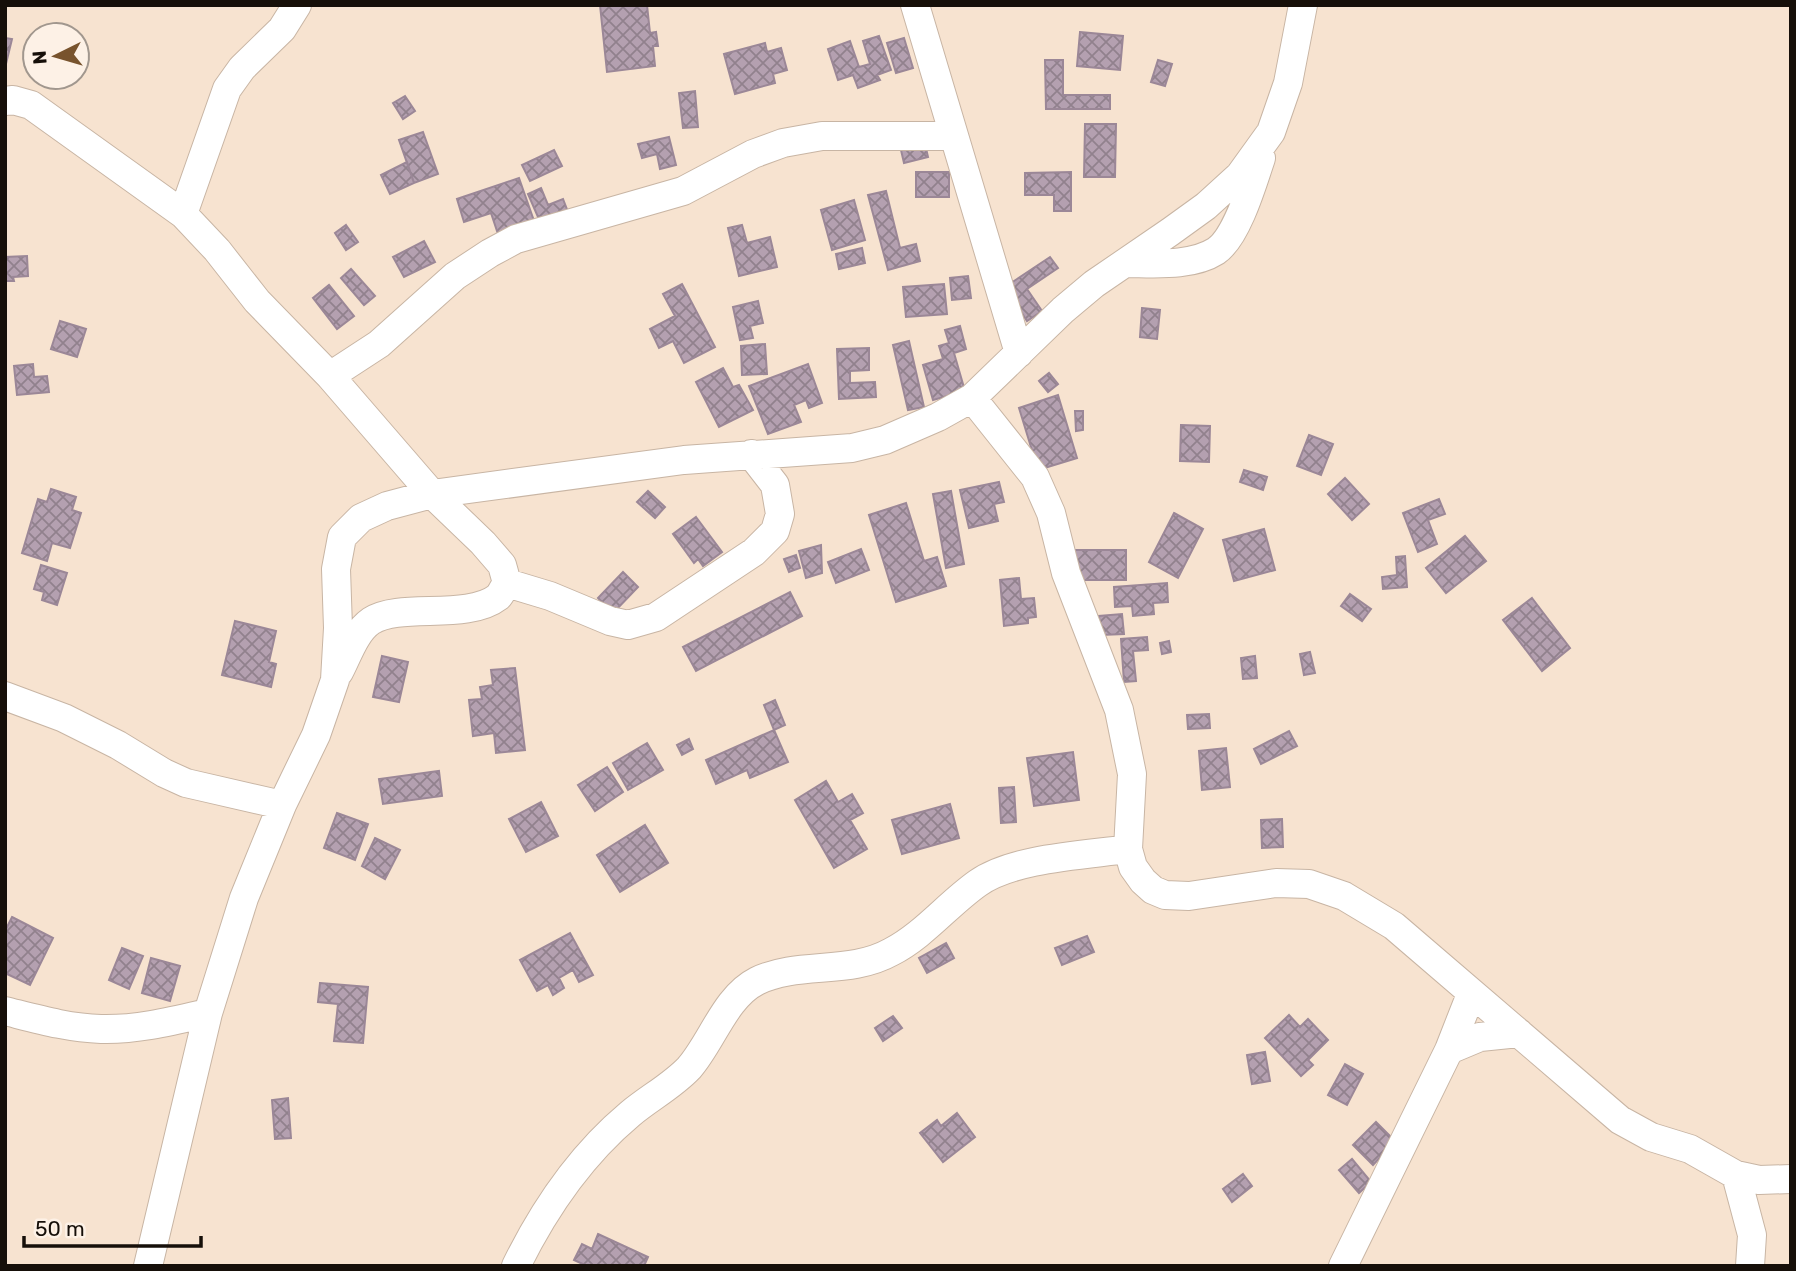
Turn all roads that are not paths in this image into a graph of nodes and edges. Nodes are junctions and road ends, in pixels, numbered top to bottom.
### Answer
1 (297, 5) edge
2 (915, 5) edge
3 (1303, 5) edge
4 (5, 101) edge
5 (1271, 132) junction
6 (953, 136) junction
7 (183, 214) junction
8 (1125, 263) junction
9 (1019, 353) junction
10 (330, 376) junction
11 (972, 398) junction
12 (751, 454) junction
13 (432, 494) junction
14 (507, 583) junction
15 (335, 680) junction
16 (5, 696) edge
17 (282, 805) junction
18 (1128, 849) junction
19 (1471, 994) junction
20 (5, 1010) edge
21 (208, 1013) junction
22 (1519, 1033) junction
23 (1449, 1050) junction
24 (1736, 1175) junction
25 (1791, 1179) edge
26 (148, 1266) edge
27 (516, 1266) edge
28 (1343, 1266) edge
29 (1750, 1266) edge

1 - 7 street
2 - 6 street
3 - 5 street
4 - 7 street
5 - 8 street
5 - 8 street
6 - 9 street
6 - 10 street
7 - 10 street
8 - 9 street
9 - 11 street
10 - 13 street
11 - 12 street
11 - 18 street
12 - 13 street
12 - 14 street
13 - 14 street
13 - 15 street
14 - 15 street
15 - 17 street
16 - 17 street
17 - 21 street
18 - 19 street
18 - 27 street
19 - 22 street
19 - 23 street
20 - 21 street
21 - 26 street
22 - 23 street
22 - 24 street
23 - 28 street
24 - 25 street
24 - 29 street

